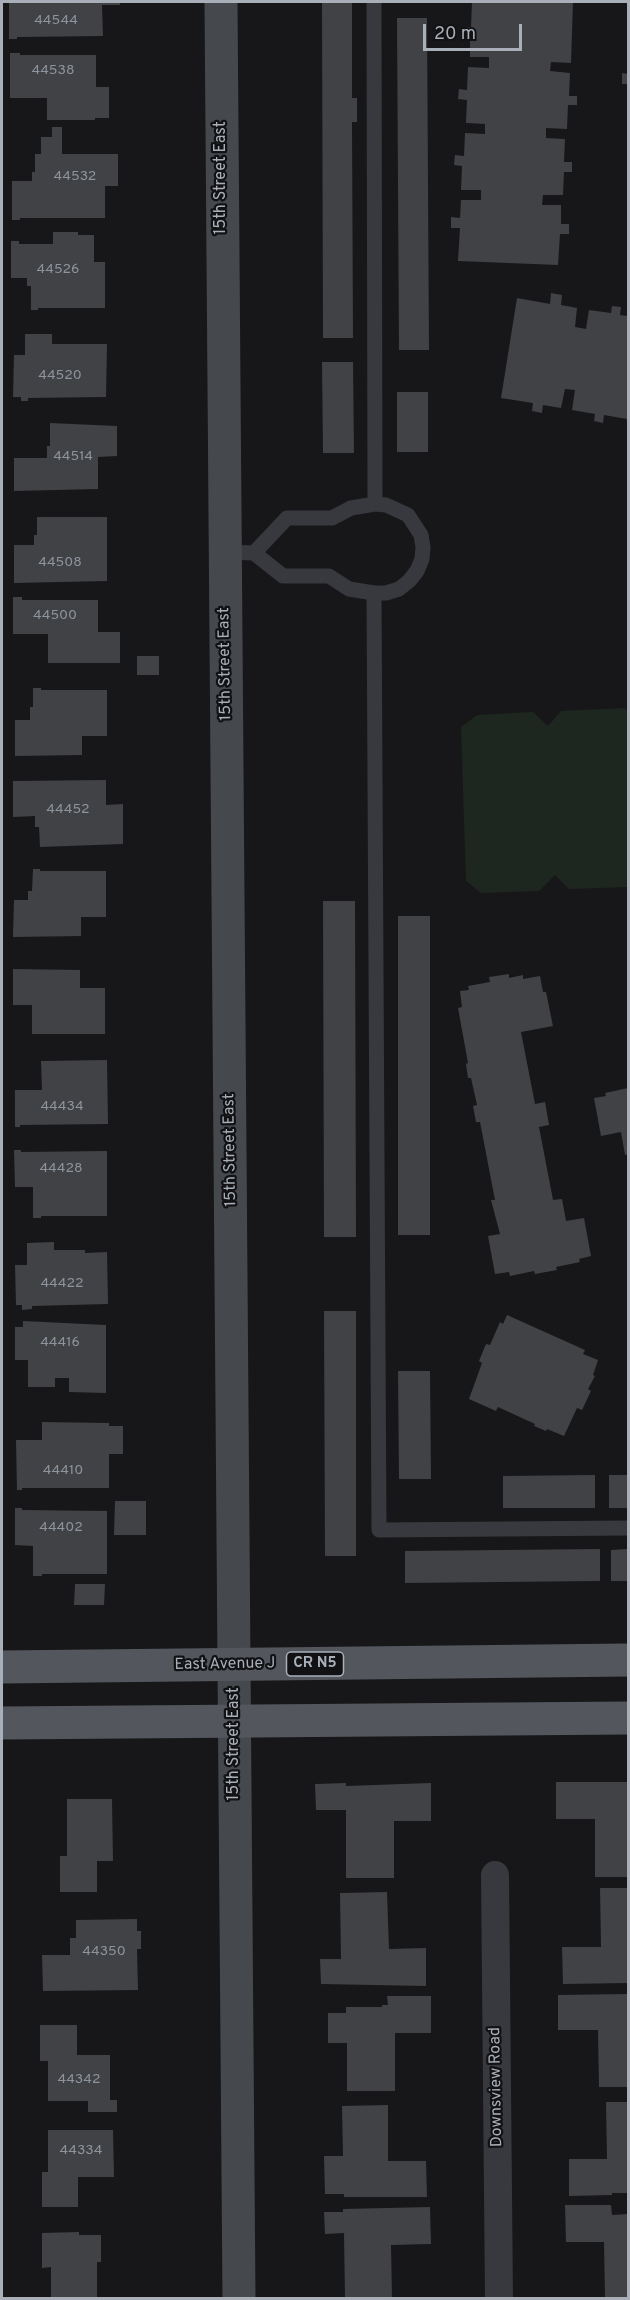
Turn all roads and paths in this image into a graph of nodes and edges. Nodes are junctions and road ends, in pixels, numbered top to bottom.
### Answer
1 (221, 2) edge
2 (374, 2) edge
3 (375, 504) junction
4 (239, 552) junction
5 (374, 593) junction
6 (628, 1528) edge
7 (628, 1660) edge
8 (236, 1665) junction
9 (2, 1667) edge
10 (628, 1718) edge
11 (233, 1721) junction
12 (2, 1723) edge
13 (495, 1875) dead end
14 (239, 2298) edge
15 (499, 2298) edge

1 - 4 street, 15th Street East
2 - 3 lane
3 - 4 lane
3 - 5 lane
4 - 5 lane
4 - 8 street, 15th Street East
5 - 6 lane
7 - 8 main road, East Avenue J / CR N5
8 - 9 main road, East Avenue J / CR N5
8 - 11 street, 15th Street East
10 - 11 main road
11 - 12 main road
11 - 14 street, 15th Street East
13 - 15 street, Downsview Road

